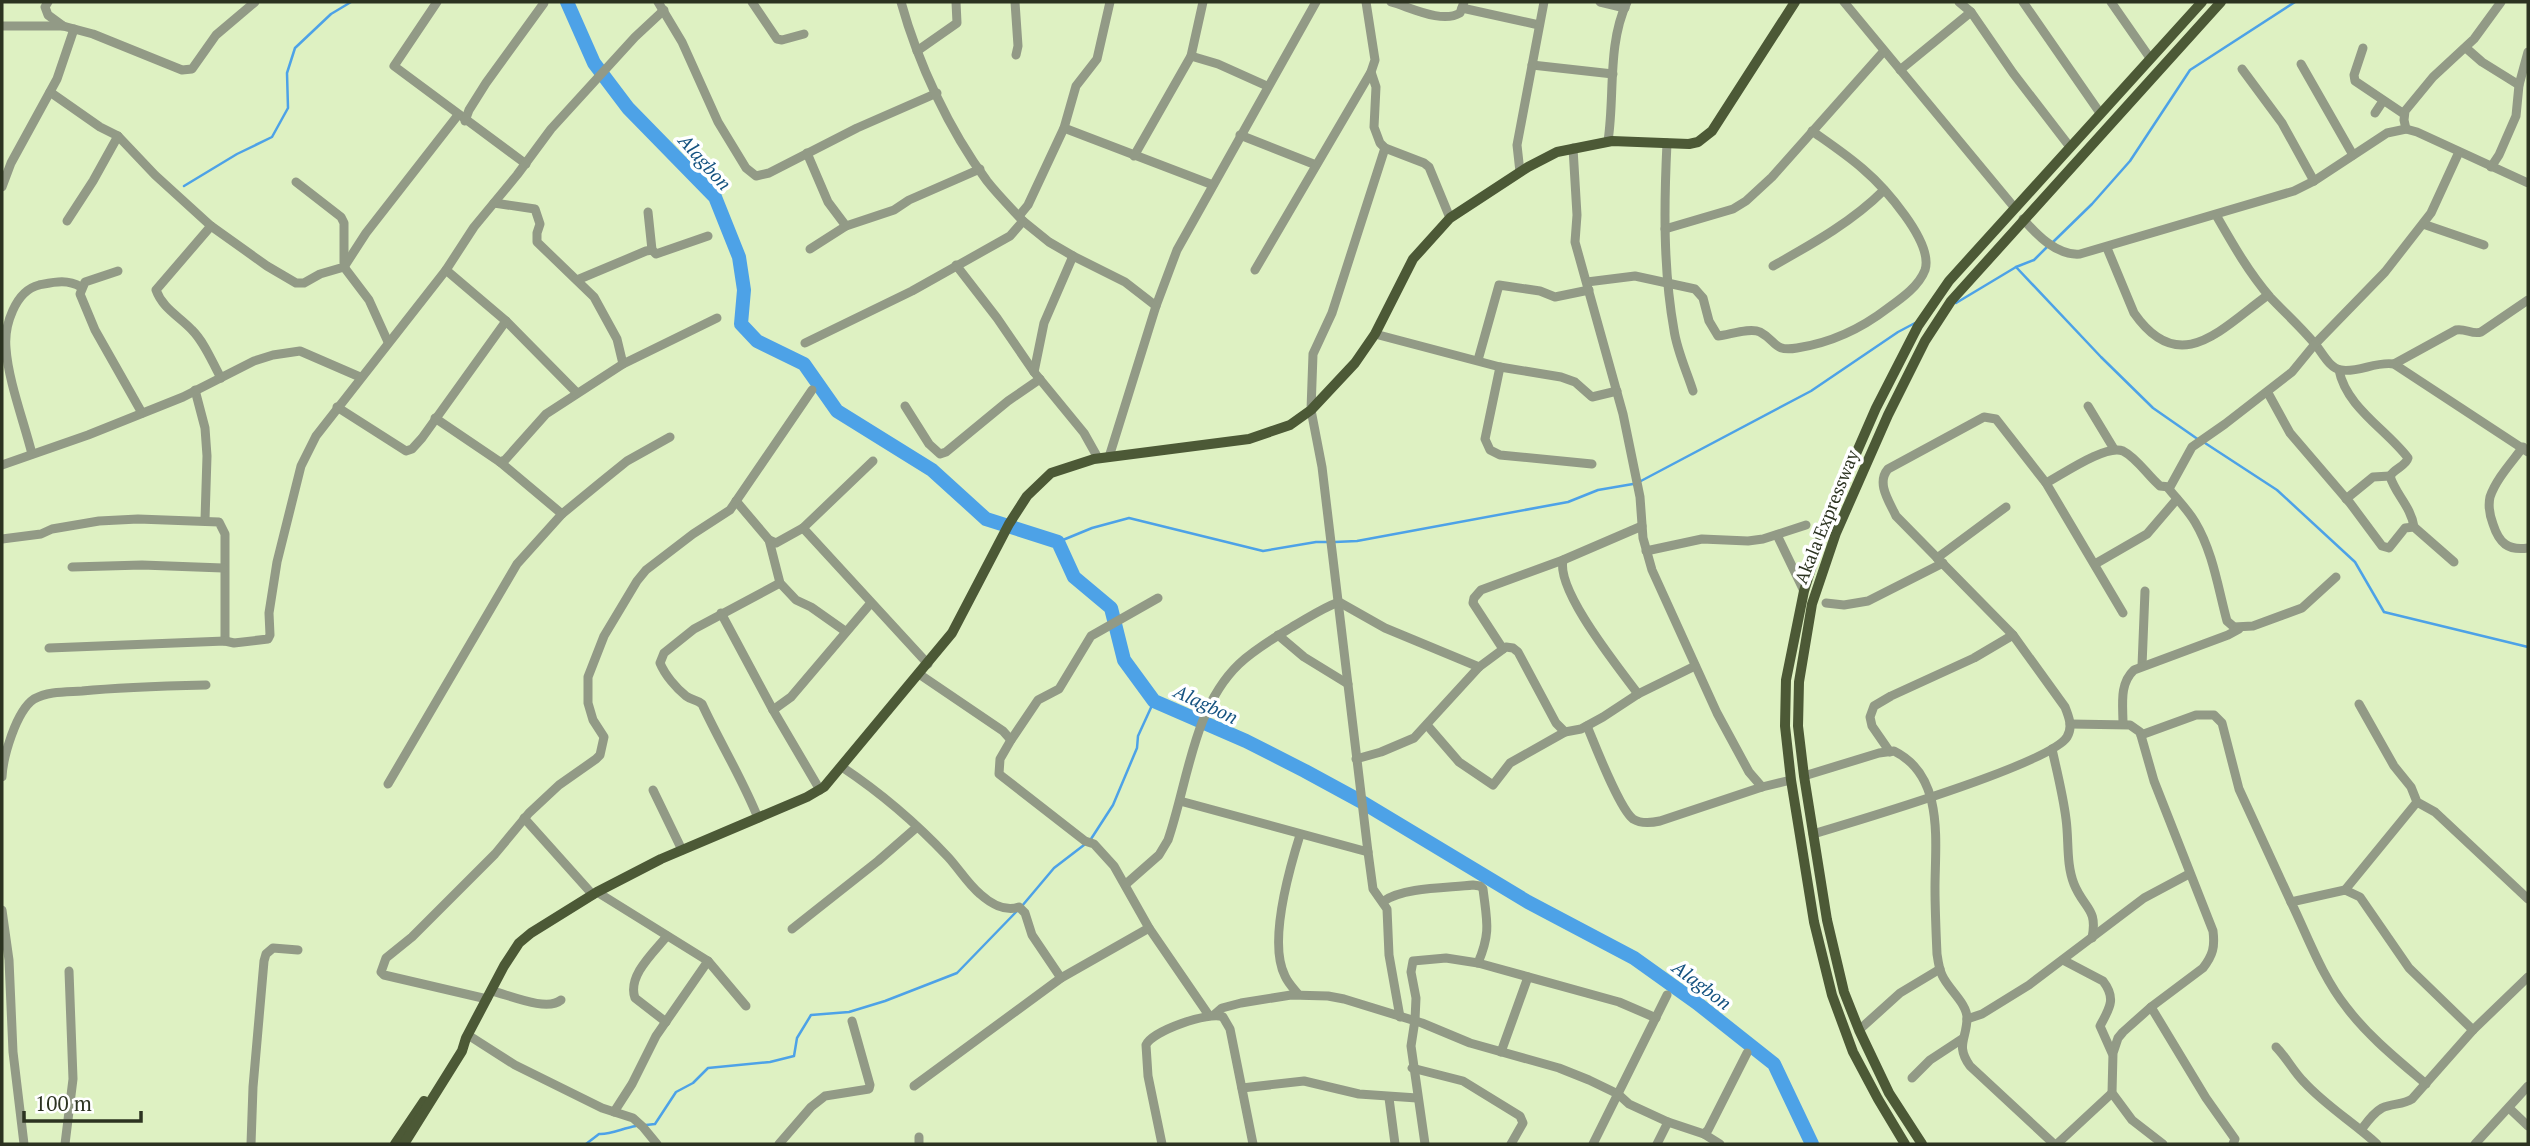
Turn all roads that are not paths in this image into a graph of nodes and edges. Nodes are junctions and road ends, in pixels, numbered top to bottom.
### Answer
1 (48, 2) edge
2 (255, 2) edge
3 (437, 2) edge
4 (658, 2) edge
5 (752, 2) edge
6 (901, 2) edge
7 (956, 2) edge
8 (1015, 2) edge
9 (1110, 2) edge
10 (1203, 2) edge
11 (1316, 2) edge
12 (1366, 2) edge
13 (1391, 2) edge
14 (1544, 2) edge
15 (1600, 2) edge
16 (1795, 2) edge
17 (1844, 2) edge
18 (1959, 2) edge
19 (2022, 2) edge
20 (2110, 2) edge
21 (2202, 2) edge
22 (2221, 2) edge
23 (2501, 2) edge
24 (544, 3) edge
25 (1463, 5) edge
26 (1626, 5) edge
27 (664, 10) junction
28 (1971, 12) junction
29 (1539, 25) junction
30 (2, 26) edge
31 (63, 26) junction
32 (74, 29) junction
33 (804, 34) dead end
34 (2363, 48) dead end
35 (2466, 48) junction
36 (917, 51) junction
37 (1884, 51) junction
38 (2528, 52) edge
39 (1016, 55) dead end
40 (1191, 56) junction
41 (2150, 58) junction
42 (2301, 64) dead end
43 (1532, 65) junction
44 (2242, 69) dead end
45 (1900, 70) junction
46 (1371, 72) junction
47 (1613, 74) junction
48 (2519, 85) junction
49 (1267, 86) junction
50 (50, 92) junction
51 (937, 93) junction
52 (2382, 101) junction
53 (2101, 113) junction
54 (2375, 113) dead end
55 (2404, 114) junction
56 (462, 118) junction
57 (2088, 126) junction
58 (1064, 128) junction
59 (2406, 129) junction
60 (1812, 131) junction
61 (1240, 135) junction
62 (118, 136) junction
63 (2098, 136) junction
64 (1608, 141) junction
65 (1667, 143) junction
66 (2070, 147) junction
67 (1385, 148) junction
68 (1573, 148) junction
69 (2459, 152) junction
70 (807, 153) junction
71 (2353, 155) junction
72 (1133, 156) junction
73 (526, 164) junction
74 (1316, 165) junction
75 (2491, 167) junction
76 (980, 169) junction
77 (1520, 172) junction
78 (2314, 181) junction
79 (296, 183) dead end
80 (2528, 183) edge
81 (1213, 186) junction
82 (2, 187) edge
83 (1884, 190) junction
84 (494, 204) junction
85 (2014, 207) junction
86 (648, 212) dead end
87 (2216, 215) junction
88 (1450, 218) junction
89 (1021, 219) junction
90 (2023, 219) junction
91 (67, 221) dead end
92 (2423, 224) junction
93 (211, 226) junction
94 (846, 226) junction
95 (1665, 229) junction
96 (708, 236) dead end
97 (2484, 245) dead end
98 (2107, 248) junction
99 (810, 249) dead end
100 (652, 250) junction
101 (1073, 256) junction
102 (956, 265) junction
103 (1773, 266) dead end
104 (344, 267) junction
105 (446, 270) junction
106 (1255, 270) dead end
107 (118, 271) dead end
108 (577, 280) junction
109 (1949, 281) junction
110 (1669, 285) junction
111 (1588, 286) junction
112 (81, 287) junction
113 (1959, 290) junction
114 (2268, 295) junction
115 (2528, 300) edge
116 (1156, 306) junction
117 (716, 318) dead end
118 (506, 321) junction
119 (1375, 334) junction
120 (388, 342) junction
121 (805, 343) dead end
122 (2315, 344) junction
123 (1478, 360) junction
124 (623, 364) junction
125 (2394, 364) junction
126 (1500, 366) junction
127 (2339, 370) junction
128 (1037, 376) junction
129 (360, 377) junction
130 (220, 378) junction
131 (195, 390) junction
132 (812, 390) dead end
133 (1617, 391) junction
134 (1693, 391) dead end
135 (577, 393) junction
136 (2268, 393) junction
137 (905, 406) dead end
138 (2088, 406) dead end
139 (337, 407) junction
140 (1311, 410) junction
141 (142, 413) junction
142 (435, 418) junction
143 (670, 437) dead end
144 (2114, 449) junction
145 (2526, 449) edge
146 (32, 454) junction
147 (1104, 458) junction
148 (873, 461) dead end
149 (500, 462) junction
150 (1592, 464) dead end
151 (2, 465) edge
152 (2390, 475) junction
153 (2046, 483) junction
154 (2168, 488) junction
155 (2177, 499) junction
156 (2346, 499) junction
157 (736, 500) junction
158 (2006, 507) dead end
159 (562, 514) junction
160 (205, 520) junction
161 (1805, 525) dead end
162 (1642, 526) junction
163 (2414, 527) junction
164 (803, 528) junction
165 (1777, 535) junction
166 (2, 539) edge
167 (769, 540) junction
168 (2528, 548) edge
169 (1646, 551) junction
170 (1563, 560) junction
171 (1940, 560) junction
172 (2454, 562) dead end
173 (2095, 564) junction
174 (72, 567) dead end
175 (223, 568) junction
176 (2336, 577) dead end
177 (780, 583) junction
178 (2145, 590) dead end
179 (1804, 591) junction
180 (1157, 598) dead end
181 (1339, 601) junction
182 (1826, 603) dead end
183 (870, 604) junction
184 (721, 612) junction
185 (2123, 613) dead end
186 (2239, 629) junction
187 (845, 631) junction
188 (1278, 635) junction
189 (2013, 635) junction
190 (225, 641) junction
191 (49, 648) dead end
192 (1503, 649) junction
193 (928, 664) junction
194 (1695, 666) junction
195 (2142, 666) junction
196 (1479, 667) junction
197 (919, 674) junction
198 (1348, 684) junction
199 (206, 685) dead end
200 (1638, 694) junction
201 (2359, 704) dead end
202 (773, 710) junction
203 (2070, 724) junction
204 (2123, 724) junction
205 (1427, 726) junction
206 (1587, 726) junction
207 (1565, 732) junction
208 (2141, 735) junction
209 (1011, 740) junction
210 (2052, 749) junction
211 (1890, 752) junction
212 (1356, 759) junction
213 (842, 767) junction
214 (1804, 776) junction
215 (2, 777) edge
216 (1791, 780) junction
217 (388, 784) dead end
218 (1762, 787) junction
219 (653, 790) dead end
220 (820, 790) junction
221 (1931, 796) junction
222 (1180, 801) junction
223 (2417, 802) junction
224 (524, 818) junction
225 (758, 818) junction
226 (917, 827) junction
227 (1813, 834) junction
228 (1300, 835) junction
229 (682, 850) junction
230 (1368, 852) junction
231 (2189, 874) junction
232 (1126, 884) junction
233 (2345, 890) junction
234 (595, 893) junction
235 (2528, 899) edge
236 (1384, 901) junction
237 (2291, 902) junction
238 (2, 910) edge
239 (1149, 928) junction
240 (793, 929) dead end
241 (667, 936) junction
242 (2092, 938) junction
243 (298, 950) dead end
244 (2063, 960) junction
245 (708, 961) junction
246 (1478, 963) junction
247 (1940, 969) junction
248 (69, 971) dead end
249 (1528, 977) junction
250 (2528, 977) edge
251 (1061, 978) junction
252 (1298, 994) junction
253 (489, 995) junction
254 (1667, 995) dead end
255 (1416, 998) junction
256 (561, 1000) dead end
257 (1396, 1001) junction
258 (747, 1006) dead end
259 (2151, 1007) junction
260 (1211, 1014) junction
261 (1401, 1017) junction
262 (1656, 1018) junction
263 (1967, 1019) junction
264 (1415, 1020) junction
265 (852, 1021) dead end
266 (666, 1022) junction
267 (1859, 1030) junction
268 (2473, 1030) junction
269 (467, 1037) junction
270 (1962, 1039) junction
271 (2276, 1047) dead end
272 (1501, 1052) junction
273 (1747, 1053) dead end
274 (2113, 1053) junction
275 (1412, 1068) junction
276 (1912, 1078) dead end
277 (2426, 1084) junction
278 (914, 1086) dead end
279 (2528, 1086) edge
280 (1242, 1088) junction
281 (2112, 1093) junction
282 (1618, 1094) junction
283 (1389, 1098) junction
284 (1418, 1098) junction
285 (2508, 1108) junction
286 (614, 1112) junction
287 (418, 1115) junction
288 (1668, 1122) junction
289 (2528, 1126) edge
290 (2361, 1130) junction
291 (1704, 1134) junction
292 (2370, 1142) edge
293 (24, 1144) edge
294 (65, 1144) edge
295 (251, 1144) edge
296 (395, 1144) edge
297 (404, 1144) edge
298 (657, 1144) edge
299 (779, 1144) edge
300 (1162, 1144) edge
301 (1253, 1144) edge
302 (1395, 1144) edge
303 (1425, 1144) edge
304 (1511, 1144) edge
305 (1593, 1144) edge
306 (1657, 1144) edge
307 (1720, 1144) edge
308 (1905, 1144) edge
309 (1922, 1144) edge
310 (2056, 1144) edge
311 (2164, 1144) edge
312 (2233, 1144) edge
313 (2475, 1144) edge

1 - 31 street
2 - 32 street
3 - 56 street
4 - 27 street
5 - 33 street
6 - 36 street
7 - 36 street
8 - 39 street
9 - 58 street
10 - 40 street
11 - 49 street
12 - 46 street
13 - 25 street
14 - 29 street
15 - 26 street
16 - 65 main road
17 - 37 street
18 - 28 street
19 - 53 street
20 - 41 street
21 - 41 main road, Akala Expressway
22 - 63 main road, Akala Expressway
23 - 35 street
24 - 56 street
25 - 29 street
26 - 47 street
27 - 70 street
27 - 73 street
28 - 45 street
28 - 66 street
29 - 43 street
30 - 31 street
31 - 32 street
32 - 50 street
34 - 52 street
35 - 48 street
35 - 55 street
36 - 51 street
37 - 45 street
37 - 60 street
38 - 48 street
40 - 49 street
40 - 72 street
41 - 53 main road, Akala Expressway
42 - 71 street
43 - 47 street
43 - 77 street
44 - 78 street
45 - 85 street
46 - 67 street
46 - 74 street
47 - 64 street
48 - 75 street
49 - 61 street
50 - 62 street
50 - 82 street
51 - 70 street
51 - 76 street
52 - 54 street
52 - 55 street
53 - 57 main road, Akala Expressway
55 - 59 street
56 - 73 street
56 - 104 street
57 - 63 main road
57 - 66 main road, Akala Expressway
58 - 72 street
58 - 89 street
59 - 69 street
59 - 71 street
60 - 83 street
60 - 95 street
61 - 74 street
61 - 81 street
62 - 91 street
62 - 93 street
63 - 90 main road, Akala Expressway
64 - 65 main road
64 - 68 main road
65 - 95 street
66 - 85 main road, Akala Expressway
67 - 88 street
67 - 140 street
68 - 77 main road
68 - 111 street
69 - 75 street
69 - 92 street
70 - 94 street
71 - 78 street
72 - 81 street
73 - 84 street
74 - 106 street
75 - 80 street
76 - 89 street
76 - 94 street
77 - 88 main road
78 - 87 street
79 - 104 street
81 - 116 street
83 - 103 street
83 - 110 street
84 - 105 street
84 - 108 street
85 - 109 main road, Akala Expressway
86 - 100 street
87 - 98 street
87 - 114 street
88 - 119 main road
89 - 101 street
89 - 102 street
90 - 98 street
90 - 113 main road, Akala Expressway
92 - 97 street
92 - 122 street
93 - 104 street
93 - 130 street
94 - 99 street
95 - 110 street
96 - 100 street
98 - 114 street
100 - 108 street
101 - 116 street
101 - 128 street
102 - 121 street
102 - 128 street
104 - 120 street
105 - 118 street
105 - 120 street
107 - 112 street
108 - 124 street
109 - 113 main road
109 - 179 main road, Akala Expressway
110 - 111 street
110 - 134 street
111 - 123 street
111 - 133 street
112 - 141 street
112 - 146 street
113 - 214 main road, Akala Expressway
114 - 122 street
115 - 125 street
116 - 147 street
117 - 124 street
118 - 135 street
118 - 142 street
119 - 123 street
119 - 140 main road
120 - 129 street
122 - 127 street
122 - 136 street
123 - 126 street
124 - 135 street
125 - 127 street
125 - 145 street
126 - 133 street
126 - 150 street
127 - 152 street
128 - 137 street
128 - 147 street
129 - 130 street
129 - 139 street
130 - 131 street
131 - 141 street
131 - 160 street
132 - 157 street
133 - 162 street
135 - 149 street
136 - 154 street
136 - 156 street
138 - 144 street
139 - 142 street
139 - 190 street
140 - 147 main road
140 - 181 street
141 - 146 street
142 - 149 street
143 - 159 street
144 - 153 street
144 - 154 street
145 - 168 street
146 - 151 street
147 - 193 main road
148 - 164 street
149 - 159 street
152 - 156 street
152 - 163 street
153 - 171 street
153 - 173 street
154 - 155 street
155 - 173 street
155 - 186 street
156 - 163 street
157 - 167 street
157 - 224 street
158 - 171 street
159 - 217 street
160 - 166 street
160 - 175 street
161 - 165 street
162 - 169 street
162 - 170 street
163 - 172 street
164 - 167 street
164 - 183 street
165 - 169 street
165 - 179 street
167 - 177 street
169 - 194 street
170 - 192 street
170 - 200 street
171 - 182 street
171 - 189 street
173 - 185 street
174 - 175 street
175 - 190 street
176 - 186 street
177 - 184 street
177 - 187 street
178 - 195 street
179 - 216 main road, Akala Expressway
180 - 209 street
181 - 188 street
181 - 196 street
181 - 198 street
183 - 187 street
183 - 193 street
184 - 202 street
184 - 225 street
186 - 195 street
187 - 202 street
188 - 198 street
188 - 222 street
189 - 203 street
189 - 211 street
190 - 191 street
192 - 196 street
192 - 207 street
193 - 197 main road
194 - 200 street
194 - 218 street
195 - 204 street
196 - 205 street
197 - 209 street
197 - 213 main road
198 - 212 street
199 - 215 street
200 - 206 street
201 - 223 street
202 - 220 street
203 - 204 street
203 - 210 street
204 - 208 street
205 - 207 street
205 - 212 street
206 - 207 street
206 - 218 street
208 - 231 street
208 - 237 street
209 - 232 street
210 - 221 street
210 - 242 street
211 - 214 street
211 - 221 street
212 - 230 street
213 - 220 main road
213 - 226 street
214 - 227 main road, Akala Expressway
216 - 218 street
216 - 308 main road, Akala Expressway
219 - 229 street
220 - 225 main road
221 - 227 street
221 - 247 street
222 - 228 street
222 - 232 street
223 - 233 street
223 - 235 street
224 - 234 street
224 - 253 street
225 - 229 main road
226 - 240 street
226 - 251 street
227 - 267 main road, Akala Expressway
228 - 230 street
228 - 252 street
229 - 234 main road
230 - 236 street
231 - 242 street
231 - 259 street
232 - 239 street
233 - 237 street
233 - 268 street
234 - 241 street
234 - 253 main road
236 - 246 street
236 - 257 street
237 - 277 street
238 - 293 street
239 - 251 street
239 - 260 street
241 - 245 street
241 - 266 street
242 - 244 street
243 - 295 street
244 - 263 street
244 - 274 street
245 - 258 street
245 - 266 street
246 - 249 street
246 - 255 street
247 - 263 street
247 - 267 street
248 - 294 street
249 - 262 street
249 - 272 street
250 - 268 street
251 - 278 street
252 - 260 street
252 - 261 street
253 - 256 street
253 - 269 main road
254 - 262 street
255 - 257 street
255 - 264 street
257 - 261 street
259 - 274 street
259 - 312 street
260 - 280 street
260 - 300 street
261 - 264 street
262 - 282 street
263 - 270 street
264 - 272 street
264 - 275 street
265 - 299 street
266 - 286 street
267 - 309 main road, Akala Expressway
268 - 277 street
269 - 286 street
269 - 287 main road
270 - 276 street
270 - 310 street
271 - 290 street
272 - 282 street
273 - 291 street
274 - 281 street
275 - 284 street
275 - 304 street
277 - 290 street
279 - 285 street
280 - 283 street
280 - 301 street
281 - 310 street
281 - 311 street
282 - 288 street
282 - 305 street
283 - 284 street
283 - 302 street
284 - 303 street
285 - 289 street
285 - 313 street
286 - 298 street
287 - 296 main road
287 - 297 main road
288 - 291 street
288 - 306 street
290 - 292 street
291 - 307 street

